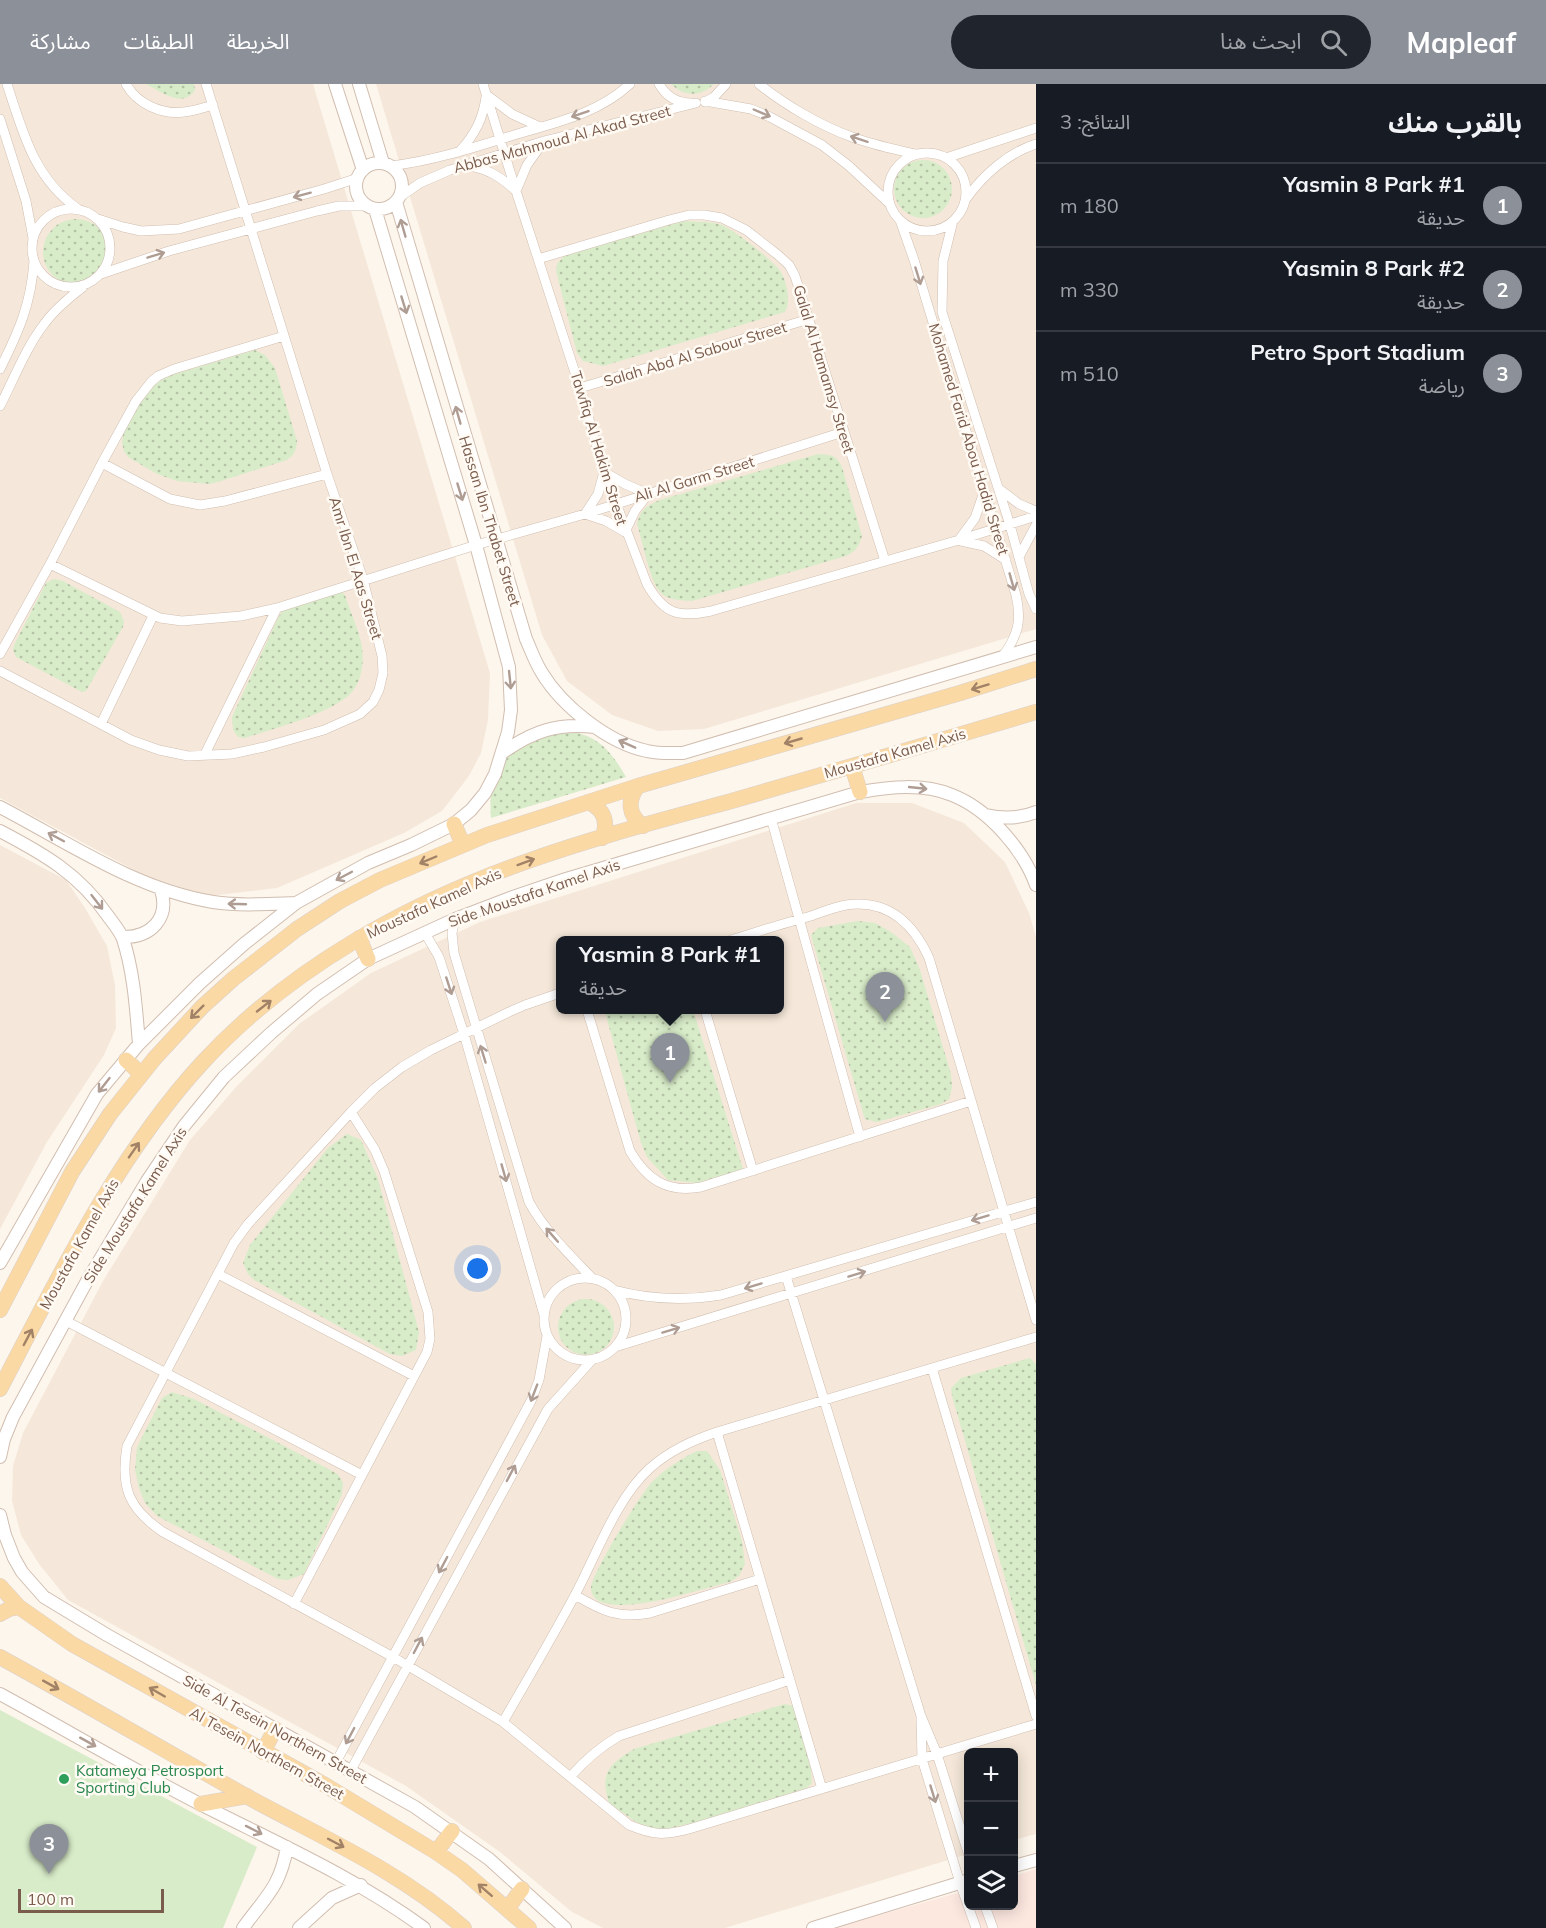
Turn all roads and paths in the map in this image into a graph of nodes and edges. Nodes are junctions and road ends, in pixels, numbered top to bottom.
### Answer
1 (7, 84) edge
2 (126, 84) edge
3 (206, 84) edge
4 (335, 84) edge
5 (359, 84) edge
6 (483, 84) edge
7 (630, 84) edge
8 (659, 84) edge
9 (726, 84) edge
10 (759, 84) edge
11 (486, 95) junction
12 (700, 102) junction
13 (213, 105) junction
14 (0, 119) edge
15 (541, 127) junction
16 (1036, 128) edge
17 (501, 139) junction
18 (544, 141) junction
19 (1036, 144) edge
20 (460, 151) junction
21 (505, 154) junction
22 (915, 154) junction
23 (946, 158) junction
24 (386, 165) junction
25 (466, 165) junction
26 (361, 174) junction
27 (516, 191) junction
28 (398, 200) junction
29 (965, 201) junction
30 (890, 204) junction
31 (372, 208) junction
32 (78, 209) junction
33 (245, 211) junction
34 (98, 219) junction
35 (900, 220) junction
36 (953, 220) junction
37 (251, 230) junction
38 (33, 239) junction
39 (538, 259) junction
40 (34, 261) junction
41 (100, 274) junction
42 (88, 284) junction
43 (809, 320) junction
44 (284, 336) junction
45 (0, 369) edge
46 (580, 388) junction
47 (0, 406) edge
48 (843, 432) junction
49 (102, 463) junction
50 (604, 472) junction
51 (327, 474) junction
52 (997, 487) junction
53 (984, 492) junction
54 (648, 494) junction
55 (615, 504) junction
56 (1036, 511) edge
57 (585, 514) junction
58 (1036, 516) edge
59 (1010, 525) junction
60 (1036, 525) edge
61 (996, 529) junction
62 (625, 531) junction
63 (495, 539) junction
64 (959, 540) junction
65 (476, 545) junction
66 (1019, 557) junction
67 (1006, 560) junction
68 (885, 561) junction
69 (50, 564) junction
70 (363, 579) junction
71 (277, 608) junction
72 (1036, 609) edge
73 (153, 616) junction
74 (1036, 647) edge
75 (0, 654) edge
76 (1002, 657) junction
77 (1036, 669) edge
78 (0, 671) edge
79 (1036, 712) edge
80 (101, 724) junction
81 (597, 727) junction
82 (502, 753) junction
83 (204, 756) junction
84 (852, 766) junction
85 (638, 786) junction
86 (860, 792) junction
87 (588, 802) junction
88 (0, 807) edge
89 (1036, 812) edge
90 (985, 815) junction
91 (771, 818) junction
92 (454, 824) junction
93 (643, 826) junction
94 (0, 831) edge
95 (602, 838) junction
96 (463, 845) junction
97 (1032, 865) edge
98 (1036, 885) edge
99 (162, 890) junction
100 (296, 903) junction
101 (798, 919) junction
102 (455, 920) junction
103 (425, 933) junction
104 (744, 936) edge
105 (122, 937) junction
106 (359, 938) junction
107 (369, 959) junction
108 (556, 995) edge
109 (588, 1014) edge
110 (706, 1014) edge
111 (476, 1029) junction
112 (464, 1034) junction
113 (139, 1044) junction
114 (126, 1060) junction
115 (141, 1074) junction
116 (970, 1101) junction
117 (351, 1112) junction
118 (860, 1137) junction
119 (753, 1171) junction
120 (1036, 1202) edge
121 (1003, 1211) junction
122 (1036, 1218) edge
123 (1008, 1227) junction
124 (0, 1262) edge
125 (218, 1274) junction
126 (786, 1276) junction
127 (591, 1278) junction
128 (614, 1290) junction
129 (791, 1294) junction
130 (0, 1310) edge
131 (544, 1315) junction
132 (1036, 1320) edge
133 (66, 1321) junction
134 (547, 1336) junction
135 (1036, 1337) edge
136 (615, 1347) junction
137 (592, 1360) junction
138 (932, 1368) junction
139 (166, 1373) junction
140 (414, 1376) junction
141 (0, 1389) edge
142 (824, 1400) junction
143 (717, 1432) junction
144 (0, 1457) edge
145 (362, 1475) junction
146 (1, 1519) edge
147 (760, 1579) junction
148 (0, 1586) edge
149 (575, 1595) junction
150 (294, 1604) junction
151 (19, 1606) junction
152 (0, 1614) edge
153 (0, 1657) edge
154 (393, 1657) junction
155 (407, 1666) junction
156 (790, 1680) junction
157 (0, 1694) edge
158 (921, 1716) junction
159 (1036, 1716) edge
160 (503, 1722) junction
161 (1036, 1724) edge
162 (275, 1729) junction
163 (263, 1752) junction
164 (937, 1754) junction
165 (922, 1759) junction
166 (336, 1762) junction
167 (351, 1770) junction
168 (570, 1777) junction
169 (822, 1789) junction
170 (247, 1796) junction
171 (201, 1804) junction
172 (452, 1831) junction
173 (964, 1840) edge
174 (287, 1847) junction
175 (436, 1852) junction
176 (1036, 1860) edge
177 (1018, 1865) edge
178 (964, 1881) edge
179 (361, 1885) junction
180 (522, 1888) junction
181 (507, 1909) junction
182 (971, 1910) edge
183 (987, 1910) edge
184 (243, 1928) edge
185 (299, 1928) edge
186 (424, 1928) edge
187 (464, 1928) edge
188 (530, 1928) edge
189 (565, 1928) edge
190 (813, 1928) edge
191 (976, 1928) edge
192 (993, 1928) edge

1 - 32 street
2 - 13 street
3 - 13 street, Amr Ibn El Aas Street
4 - 26 street
5 - 24 street
6 - 11 street, Tawfiq Al Hakim Street
7 -> 15 street, Abbas Mahmoud Al Akad Street
8 - 12 street
9 - 12 street
22 -> 10 street
11 - 15 street
11 - 17 street, Tawfiq Al Hakim Street
11 - 20 street
12 - 18 street, Abbas Mahmoud Al Akad Street
12 -> 30 street, Abbas Mahmoud Al Akad Street
13 - 33 street, Amr Ibn El Aas Street
14 - 38 street
15 - 17 street, Abbas Mahmoud Al Akad Street
16 - 23 street
17 - 20 street, Abbas Mahmoud Al Akad Street
17 - 21 street, Tawfiq Al Hakim Street
18 - 21 street, Abbas Mahmoud Al Akad Street
18 - 27 street
19 - 29 street
20 - 24 street, Abbas Mahmoud Al Akad Street
21 - 25 street, Abbas Mahmoud Al Akad Street
21 - 27 street, Tawfiq Al Hakim Street
22 - 23 street
22 - 30 street
23 - 29 street
24 - 26 street
24 - 28 street
25 - 27 street
25 - 28 street, Abbas Mahmoud Al Akad Street
26 - 31 street
26 -> 33 street
27 - 39 street, Tawfiq Al Hakim Street
28 - 31 street
63 -> 28 street, Hassan Ibn Thabet Street
29 - 36 street
30 - 35 street
31 - 37 street
31 -> 65 street, Hassan Ibn Thabet Street
32 - 34 street
32 - 38 street
33 - 34 street
33 - 37 street, Amr Ibn El Aas Street
34 - 41 street
35 - 36 street
35 -> 53 street, Mohamed Farid Abou Hadid Street
36 - 52 street, Mohamed Farid Abou Hadid Street
41 -> 37 street
37 - 44 street, Amr Ibn El Aas Street
38 - 40 street
39 - 43 street, Galal Al Hamamsy Street
39 - 46 street, Tawfiq Al Hakim Street
40 - 42 street
40 - 45 street
41 - 42 street
42 - 47 street
43 - 46 street, Salah Abd Al Sabour Street
43 - 48 street, Galal Al Hamamsy Street
44 - 49 street
44 - 51 street, Amr Ibn El Aas Street
46 - 50 street, Tawfiq Al Hakim Street
48 - 54 street, Ali Al Garm Street
48 - 68 street, Galal Al Hamamsy Street
49 - 51 street
49 - 69 street
50 - 54 street
50 - 55 street, Tawfiq Al Hakim Street
50 - 57 street
51 - 70 street, Amr Ibn El Aas Street
52 - 56 street
52 - 59 street, Mohamed Farid Abou Hadid Street
53 - 61 street, Mohamed Farid Abou Hadid Street
53 - 64 street
54 - 55 street, Ali Al Garm Street
54 - 62 street
55 - 57 street, Ali Al Garm Street
55 - 62 street, Tawfiq Al Hakim Street
57 - 62 street
57 - 63 street, Ali Al Garm Street
58 - 59 street, Tawfiq Al Hakim Street
59 - 61 street, Tawfiq Al Hakim Street
59 - 66 street, Mohamed Farid Abou Hadid Street
60 - 66 street
61 - 64 street, Tawfiq Al Hakim Street
61 - 67 street, Mohamed Farid Abou Hadid Street
62 - 68 street, Tawfiq Al Hakim Street
63 - 65 street, Ali Al Garm Street
63 - 81 street, Hassan Ibn Thabet Street
64 - 67 street
64 - 68 street, Tawfiq Al Hakim Street
65 - 70 street, Ali Al Garm Street
65 -> 82 street, Hassan Ibn Thabet Street
66 - 72 street, Mohamed Farid Abou Hadid Street
67 -> 76 street, Mohamed Farid Abou Hadid Street
69 - 73 street, Ali Al Garm Street
69 - 75 street
70 - 71 street, Ali Al Garm Street
70 - 83 street, Amr Ibn El Aas Street
71 - 73 street, Ali Al Garm Street
71 - 83 street
73 - 80 street
74 - 76 street
76 -> 81 street, Hassan Ibn Thabet Street
77 -> 85 main road
78 - 80 street, Amr Ibn El Aas Street
79 - 84 main road, Moustafa Kamel Axis
80 - 83 street, Amr Ibn El Aas Street
81 - 82 street
82 - 92 street, Hassan Ibn Thabet Street
84 - 86 main road
84 - 93 main road, Moustafa Kamel Axis
85 - 87 main road
85 - 93 main road
86 -> 90 street, Side Moustafa Kamel Axis
86 - 91 street, Side Moustafa Kamel Axis
87 - 95 main road
87 - 96 main road
99 -> 88 street
89 - 90 street
90 - 97 street
91 - 101 street
91 - 102 street, Side Moustafa Kamel Axis
92 - 96 main road
92 -> 100 street
93 - 95 main road, Moustafa Kamel Axis
94 -> 105 street
106 -> 95 main road, Moustafa Kamel Axis
96 -> 115 main road
97 - 98 street
100 -> 99 street
99 - 105 street
100 - 113 street
101 - 104 street
101 - 116 street
101 - 118 street
102 - 103 street, Side Moustafa Kamel Axis
102 - 111 street
103 - 107 street, Side Moustafa Kamel Axis
103 -> 112 street
105 - 113 street
106 - 107 main road
141 -> 106 main road, Moustafa Kamel Axis
107 - 133 street, Side Moustafa Kamel Axis
108 - 111 street
109 - 119 street
110 - 119 street
111 - 112 street
127 -> 111 street
112 - 117 street
112 -> 131 street
113 - 114 street
114 - 115 main road
114 -> 124 street
115 - 130 main road
116 - 118 street
116 - 121 street
117 - 125 street
117 - 140 street
118 - 119 street
120 - 121 street
121 - 123 street
121 -> 126 street
122 - 123 street
129 -> 123 street
123 - 132 street
125 - 139 street
125 - 140 street
126 -> 128 street
126 - 129 street
127 - 128 street
127 - 131 street
128 - 136 street
136 -> 129 street
129 - 142 street
131 - 134 street
133 - 139 street
133 - 144 street, Side Moustafa Kamel Axis
134 - 137 street
134 -> 154 street
135 - 138 street
136 - 137 street
155 -> 137 street
138 - 142 street
138 - 159 street
139 - 145 street
139 - 150 street
140 - 145 street
142 - 143 street
142 - 158 street
143 - 147 street
143 - 149 street
145 - 150 street
146 - 162 street, Side Al Tesein Northern Street
147 - 149 street
147 - 156 street
148 - 151 main road, Al Tesein Northern Street
149 - 160 street
150 - 154 street
151 - 152 main road
163 -> 151 main road, Al Tesein Northern Street
153 -> 170 main road
154 - 155 street
154 -> 166 street
155 - 160 street
155 - 167 street
156 - 168 street
156 - 169 street
157 -> 171 street
158 - 164 street
158 - 165 street
160 - 168 street
161 - 164 street
162 - 163 main road
162 - 166 street, Side Al Tesein Northern Street
163 - 175 main road, Al Tesein Northern Street
164 - 165 street
164 - 173 street
165 - 169 street
165 -> 178 street
166 - 167 street, Side Al Tesein Northern Street
167 - 172 street, Side Al Tesein Northern Street
168 - 169 street
170 - 171 main road
170 -> 187 main road
171 -> 174 street
172 - 175 main road
172 - 180 street, Side Al Tesein Northern Street
174 - 179 street
174 - 184 street
181 -> 175 main road, Al Tesein Northern Street
176 - 177 street
178 - 190 street
179 - 185 street
179 - 186 street
180 - 181 main road
180 - 189 street, Side Al Tesein Northern Street
181 - 188 main road, Al Tesein Northern Street
182 - 191 street
183 - 192 street

